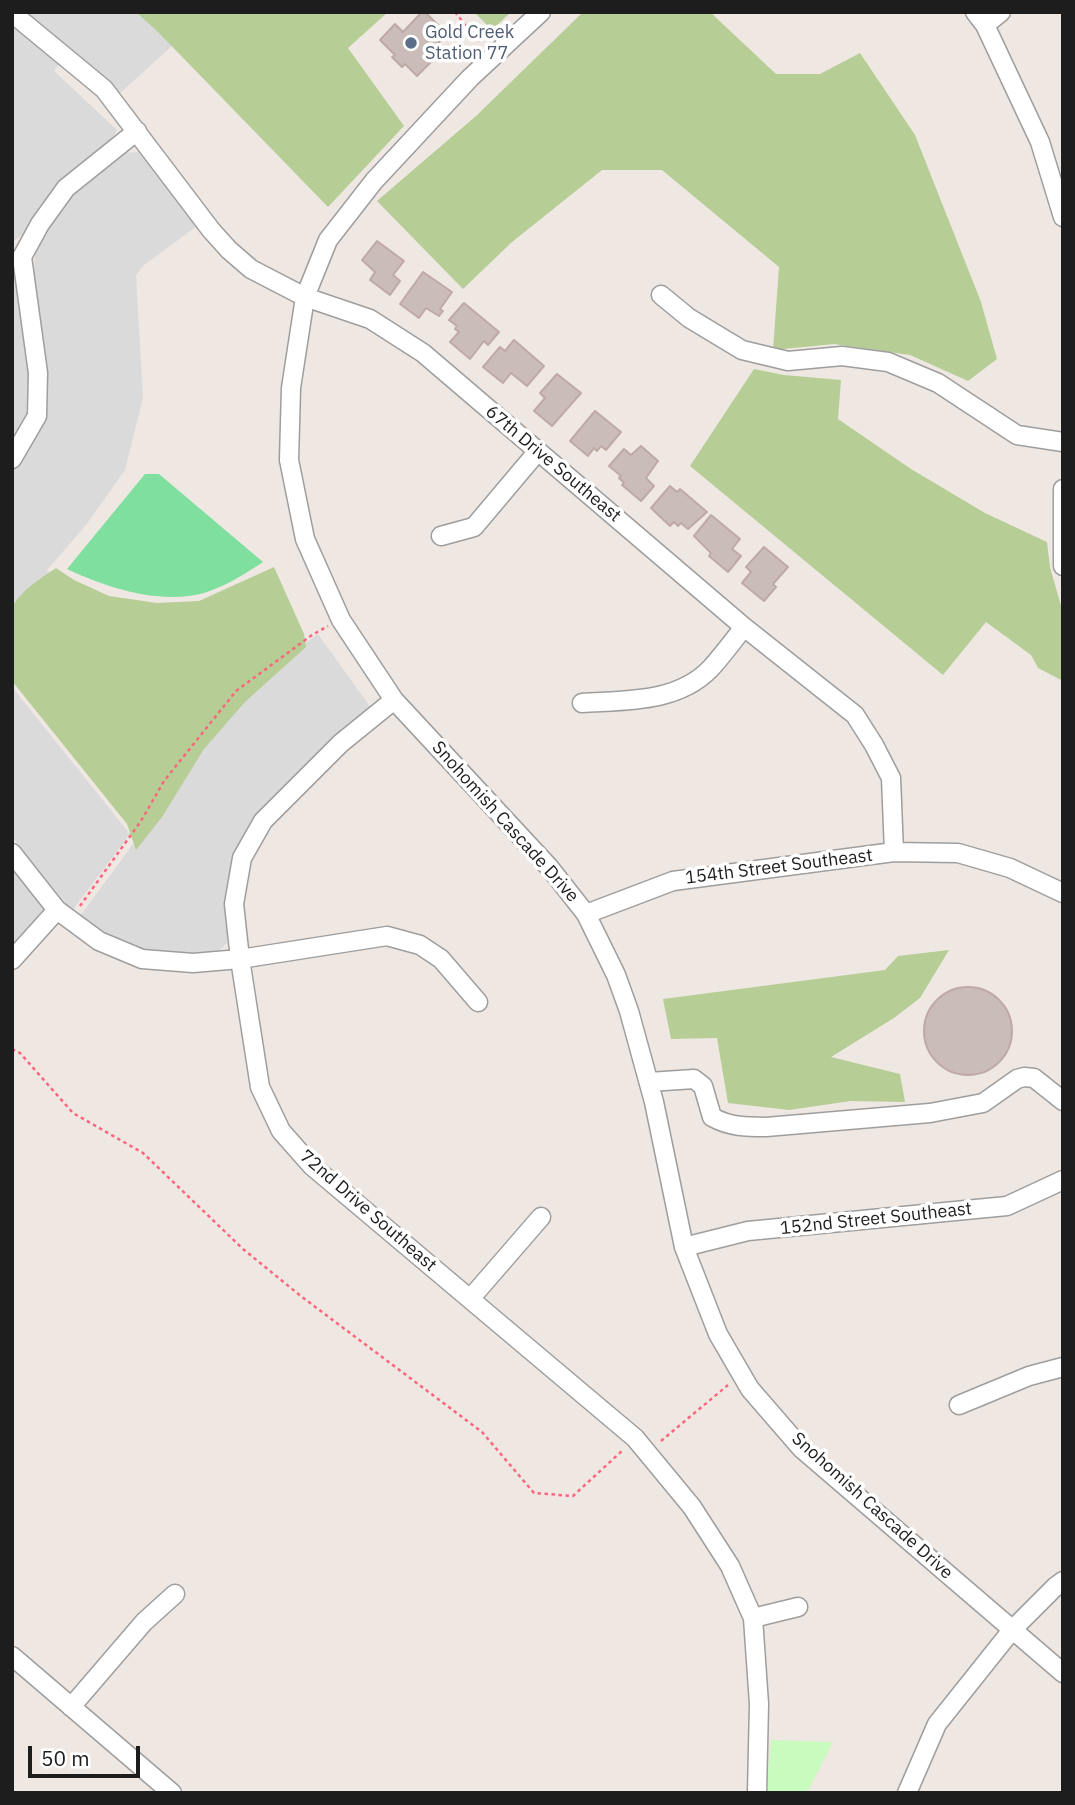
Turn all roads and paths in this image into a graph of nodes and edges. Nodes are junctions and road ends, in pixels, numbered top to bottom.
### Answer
1 (455, 12) edge
2 (541, 12) edge
3 (1002, 12) edge
4 (12, 13) edge
5 (980, 19) edge
6 (496, 54) junction
7 (136, 131) junction
8 (1063, 217) edge
9 (17, 256) edge
10 (661, 295) dead end
11 (305, 297) junction
12 (1063, 442) edge
13 (538, 451) junction
14 (12, 459) edge
15 (1063, 489) edge
16 (441, 536) dead end
17 (1063, 566) edge
18 (341, 620) junction
19 (744, 626) junction
20 (394, 700) junction
21 (582, 704) dead end
22 (894, 852) junction
23 (12, 853) edge
24 (1063, 893) edge
25 (586, 914) junction
26 (63, 915) junction
27 (240, 959) junction
28 (12, 960) edge
29 (478, 1002) dead end
30 (12, 1049) edge
31 (649, 1082) junction
32 (1063, 1101) edge
33 (1063, 1180) edge
34 (541, 1217) dead end
35 (684, 1247) junction
36 (470, 1299) junction
37 (1063, 1367) edge
38 (741, 1375) junction
39 (959, 1405) dead end
40 (635, 1438) junction
41 (647, 1452) junction
42 (1063, 1581) edge
43 (175, 1594) dead end
44 (798, 1607) dead end
45 (753, 1618) junction
46 (1012, 1630) junction
47 (12, 1656) edge
48 (1063, 1673) edge
49 (71, 1707) junction
50 (172, 1793) edge
51 (757, 1793) edge
52 (907, 1793) edge

1 - 6 path
2 - 6 street, Snohomish Cascade Drive
3 - 5 street
4 - 7 street, 67th Drive Southeast
5 - 8 street
6 - 11 street, Snohomish Cascade Drive
7 - 9 street
7 - 11 street, 67th Drive Southeast
9 - 14 street
10 - 12 street
11 - 13 street, 67th Drive Southeast
11 - 18 street, Snohomish Cascade Drive
13 - 16 street
13 - 19 street, 67th Drive Southeast
15 - 17 street
18 - 20 street, Snohomish Cascade Drive
18 - 26 path
19 - 21 street
19 - 22 street, 67th Drive Southeast
20 - 25 street, Snohomish Cascade Drive
20 - 27 street, 72nd Drive Southeast
22 - 24 street
22 - 25 street, 154th Street Southeast
23 - 26 street
25 - 31 street, Snohomish Cascade Drive
26 - 27 street
26 - 28 street
27 - 29 street
27 - 36 street, 72nd Drive Southeast
30 - 40 path
31 - 32 street
31 - 35 street, Snohomish Cascade Drive
33 - 35 street, 152nd Street Southeast
34 - 36 street
35 - 38 street, Snohomish Cascade Drive
36 - 40 street, 72nd Drive Southeast
37 - 39 street
38 - 41 path
38 - 46 street, Snohomish Cascade Drive
40 - 41 street, 72nd Drive Southeast
41 - 45 street, 72nd Drive Southeast
42 - 46 street
43 - 49 street
44 - 45 street
45 - 51 street, 72nd Drive Southeast
46 - 48 street, Snohomish Cascade Drive
46 - 52 street
47 - 49 street
49 - 50 street

